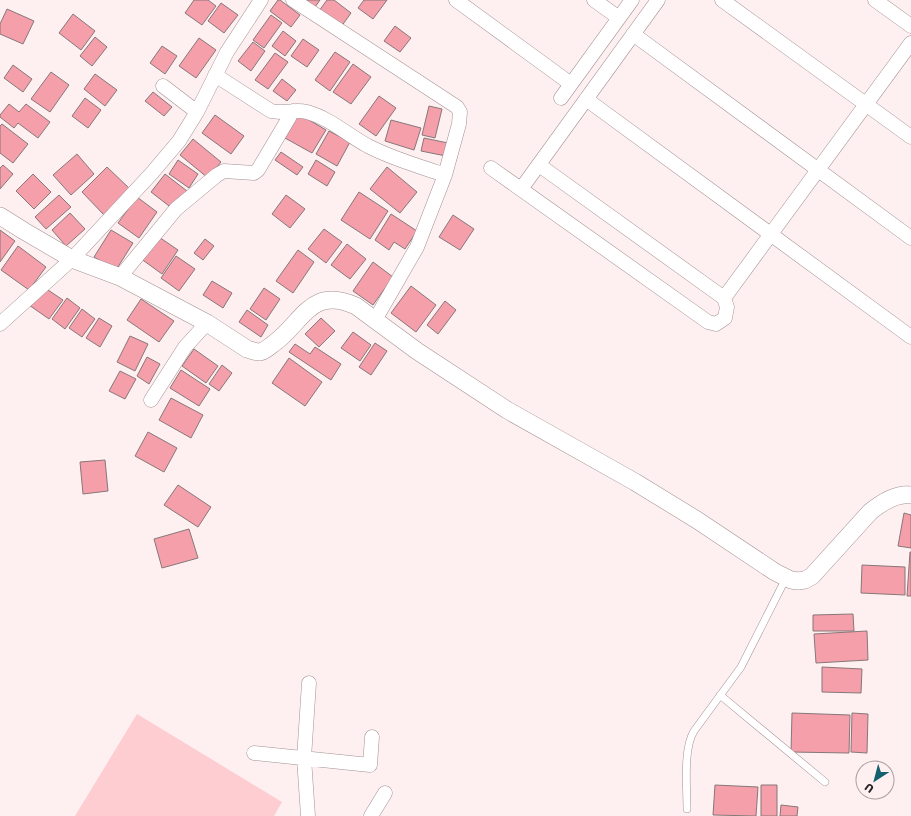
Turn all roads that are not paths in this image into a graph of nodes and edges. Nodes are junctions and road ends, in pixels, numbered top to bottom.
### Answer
1 (261, 0) edge
2 (293, 0) edge
3 (456, 0) edge
4 (594, 0) edge
5 (632, 0) edge
6 (658, 0) edge
7 (722, 0) edge
8 (876, 0) edge
9 (619, 18) junction
10 (911, 26) edge
11 (633, 34) junction
12 (911, 43) edge
13 (215, 75) junction
14 (571, 84) junction
15 (163, 86) dead end
16 (561, 98) dead end
17 (586, 99) junction
18 (866, 105) junction
19 (293, 111) junction
20 (197, 112) junction
21 (911, 137) edge
22 (539, 165) junction
23 (491, 168) dead end
24 (818, 170) junction
25 (445, 175) junction
26 (521, 189) junction
27 (0, 216) edge
28 (771, 234) junction
29 (911, 238) edge
30 (72, 259) junction
31 (120, 277) junction
32 (724, 298) junction
33 (376, 320) junction
34 (207, 323) junction
35 (0, 324) edge
36 (911, 337) edge
37 (151, 400) dead end
38 (911, 495) edge
39 (786, 578) junction
40 (310, 684) dead end
41 (720, 695) junction
42 (372, 737) dead end
43 (254, 753) dead end
44 (304, 758) junction
45 (825, 782) dead end
46 (384, 793) dead end
47 (687, 809) dead end
48 (308, 816) edge
49 (371, 816) edge

1 - 13 street
2 - 25 street
3 - 14 street
4 - 9 street
5 - 9 street
6 - 11 street
7 - 18 street
8 - 10 street
9 - 14 street
11 - 17 street
11 - 24 street
12 - 18 street
13 - 19 street
13 - 20 street
14 - 16 street
15 - 20 street
17 - 22 street
17 - 28 street
18 - 21 street
18 - 24 street
19 - 25 street
19 - 31 street
20 - 30 street
22 - 26 street
22 - 32 street
23 - 26 street
24 - 28 street
24 - 29 street
25 - 33 street
26 - 32 street
27 - 30 street
28 - 32 street
28 - 36 street
30 - 31 street
30 - 35 street
31 - 34 street
33 - 34 street
33 - 39 street
34 - 37 street
38 - 39 street
39 - 41 lane
40 - 44 street
41 - 45 lane
41 - 47 lane
42 - 44 street
43 - 44 street
44 - 48 street
46 - 49 street

